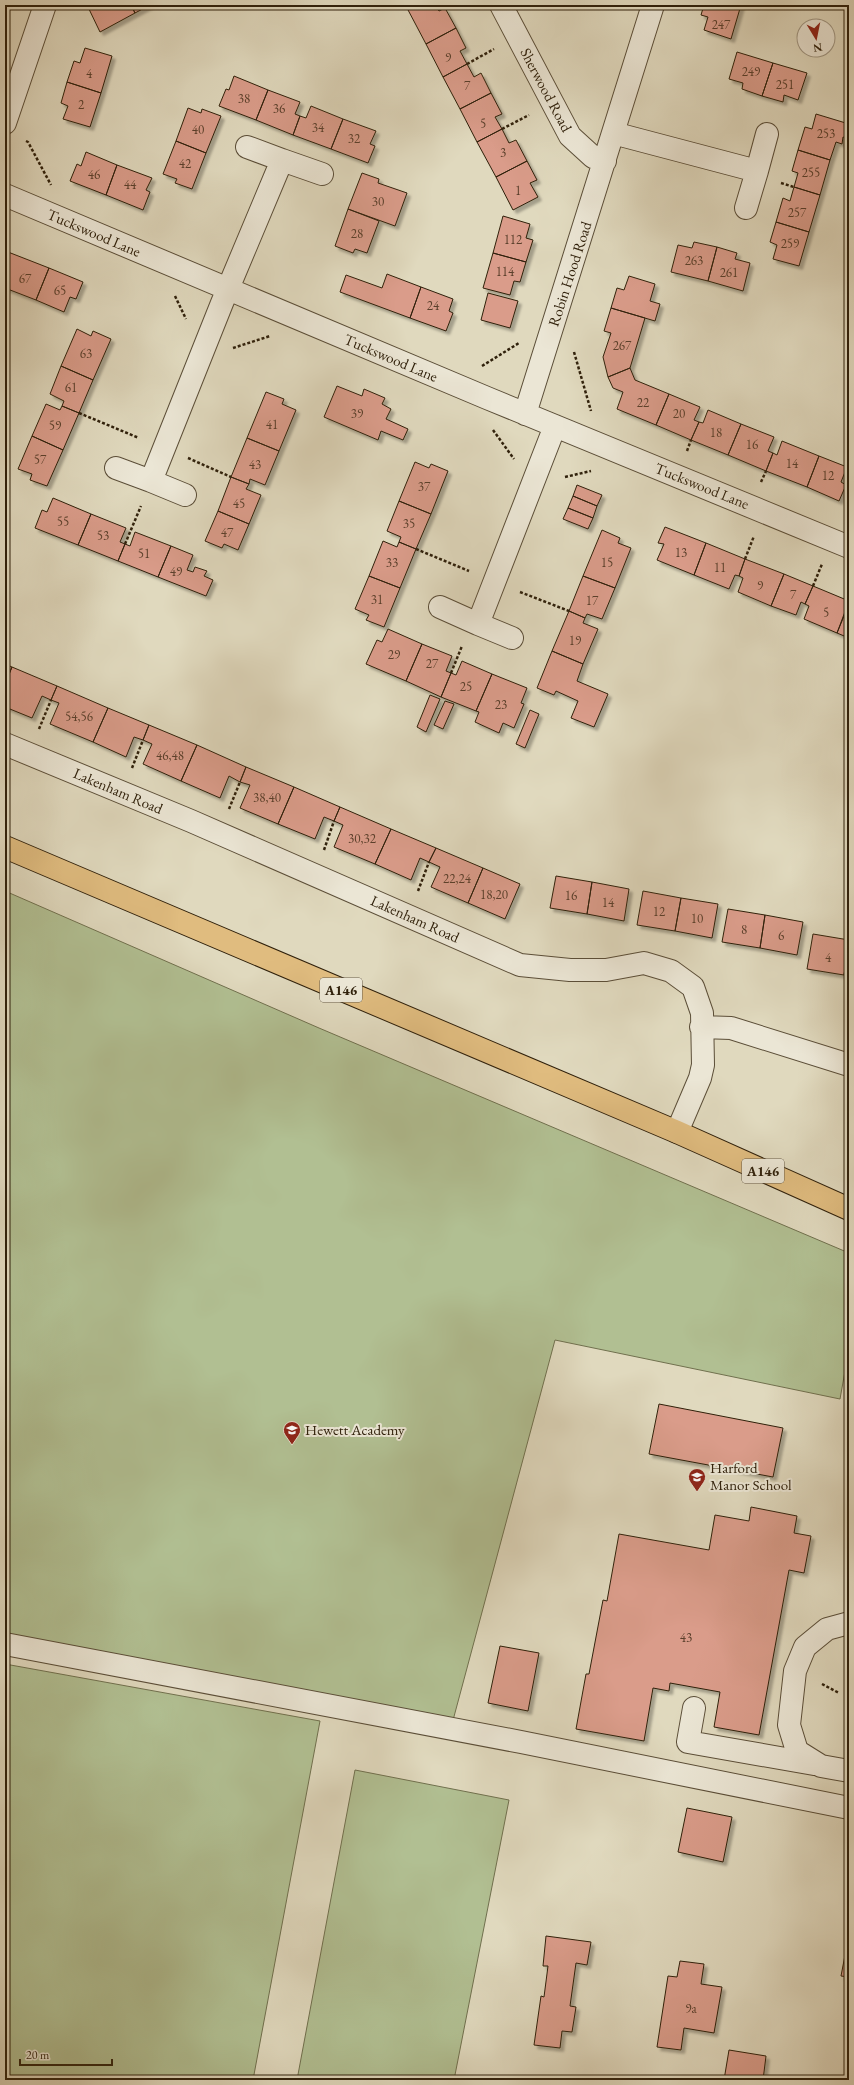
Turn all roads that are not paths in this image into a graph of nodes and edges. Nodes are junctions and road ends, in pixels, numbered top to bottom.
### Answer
1 (45, 5) edge
2 (501, 5) edge
3 (653, 5) edge
4 (5, 123) edge
5 (614, 133) junction
6 (768, 134) dead end
7 (247, 147) dead end
8 (282, 160) junction
9 (605, 161) junction
10 (757, 170) junction
11 (322, 174) dead end
12 (5, 195) edge
13 (746, 208) dead end
14 (227, 290) junction
15 (525, 414) junction
16 (554, 426) junction
17 (116, 468) dead end
18 (151, 481) junction
19 (185, 495) dead end
20 (849, 547) edge
21 (440, 607) dead end
22 (478, 624) junction
23 (512, 638) dead end
24 (5, 744) edge
25 (5, 847) edge
26 (701, 1027) junction
27 (849, 1065) edge
28 (677, 1132) junction
29 (849, 1209) edge
30 (849, 1623) edge
31 (5, 1644) edge
32 (694, 1708) dead end
33 (821, 1766) junction
34 (849, 1771) edge
35 (849, 1808) edge

1 - 4 street
2 - 9 street, Sherwood Road
3 - 5 street, Robin Hood Road
5 - 9 street, Robin Hood Road
5 - 10 street
6 - 10 street
7 - 8 street
8 - 11 street
8 - 14 street
9 - 15 street, Robin Hood Road
10 - 13 street
12 - 14 street, Tuckswood Lane
14 - 15 street, Tuckswood Lane
14 - 18 street
15 - 16 street, Tuckswood Lane
16 - 20 street, Tuckswood Lane
16 - 22 street
17 - 18 street
18 - 19 street
21 - 22 street
22 - 23 street
24 - 26 street, Lakenham Road
25 - 28 highway, A146
26 - 27 street
26 - 28 street, Lakenham Road
28 - 29 highway, A146
30 - 33 street
31 - 35 street
32 - 33 street
33 - 34 street

